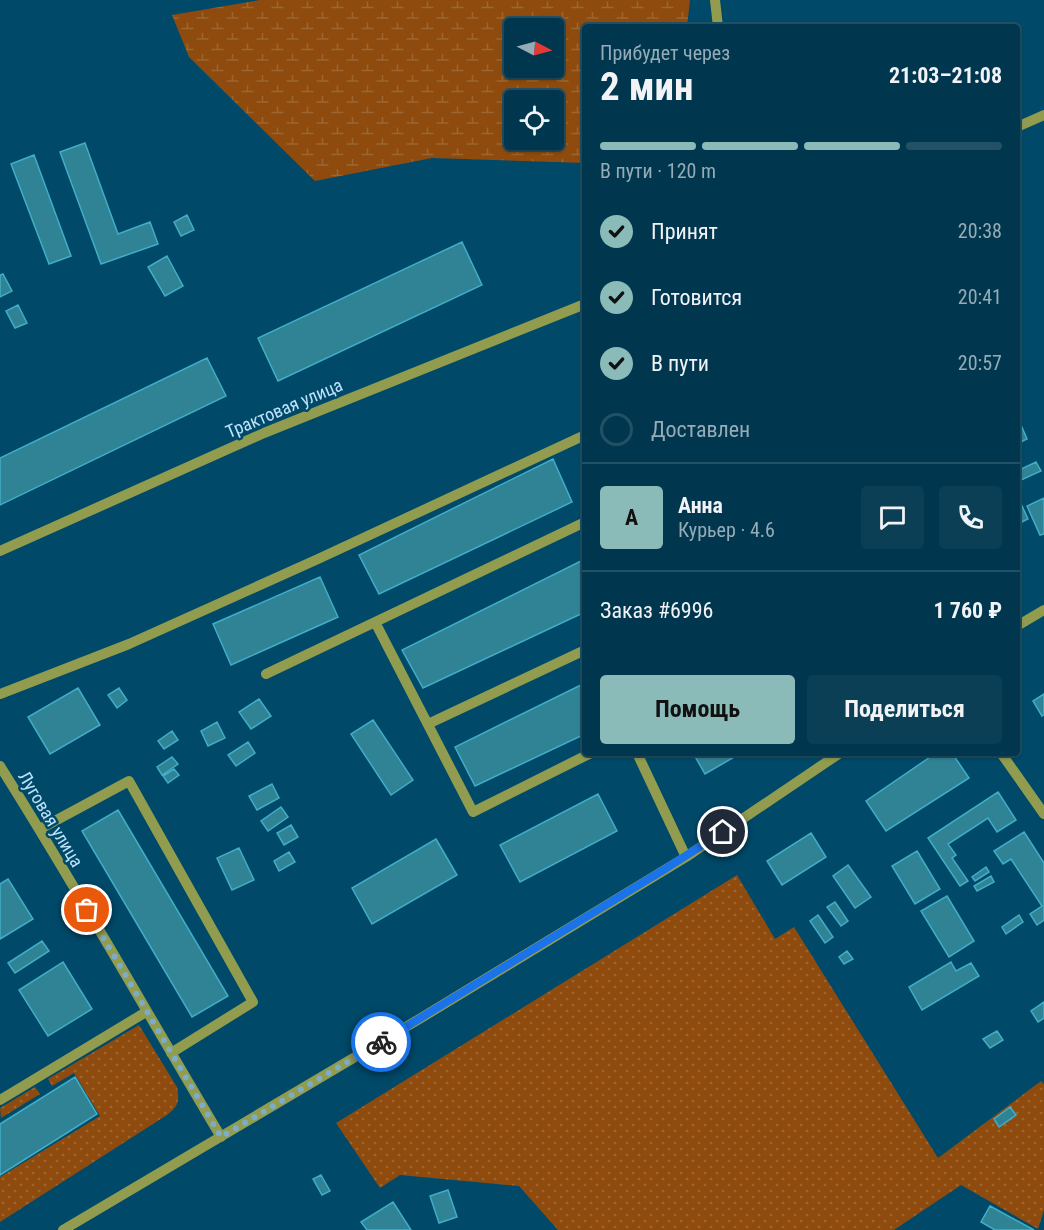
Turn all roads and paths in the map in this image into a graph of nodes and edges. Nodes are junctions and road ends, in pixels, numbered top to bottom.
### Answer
1 (715, 0) edge
2 (717, 24) edge
3 (1044, 115) edge
4 (1020, 126) edge
5 (582, 305) edge
6 (582, 436) edge
7 (582, 523) edge
8 (0, 550) edge
9 (1044, 610) edge
10 (375, 622) junction
11 (1020, 624) edge
12 (582, 651) edge
13 (266, 674) dead end
14 (0, 694) edge
15 (428, 724) junction
16 (585, 756) edge
17 (638, 756) edge
18 (836, 756) edge
19 (1003, 756) edge
20 (0, 766) edge
21 (1044, 814) edge
22 (40, 829) junction
23 (686, 857) junction
24 (146, 1012) junction
25 (171, 1053) junction
26 (0, 1100) edge
27 (221, 1137) junction
28 (63, 1230) edge

1 - 2 street
3 - 4 street
5 - 8 street, Трактовая улица
6 - 14 street
7 - 10 street
9 - 11 street
10 - 13 street
10 - 15 street
12 - 15 street
15 - 16 street
17 - 23 street
18 - 23 street
19 - 21 street
20 - 22 street, Луговая улица
22 - 24 street, Луговая улица
22 - 25 street
23 - 27 street
24 - 25 street, Луговая улица
24 - 26 street
25 - 27 street, Луговая улица
27 - 28 street

